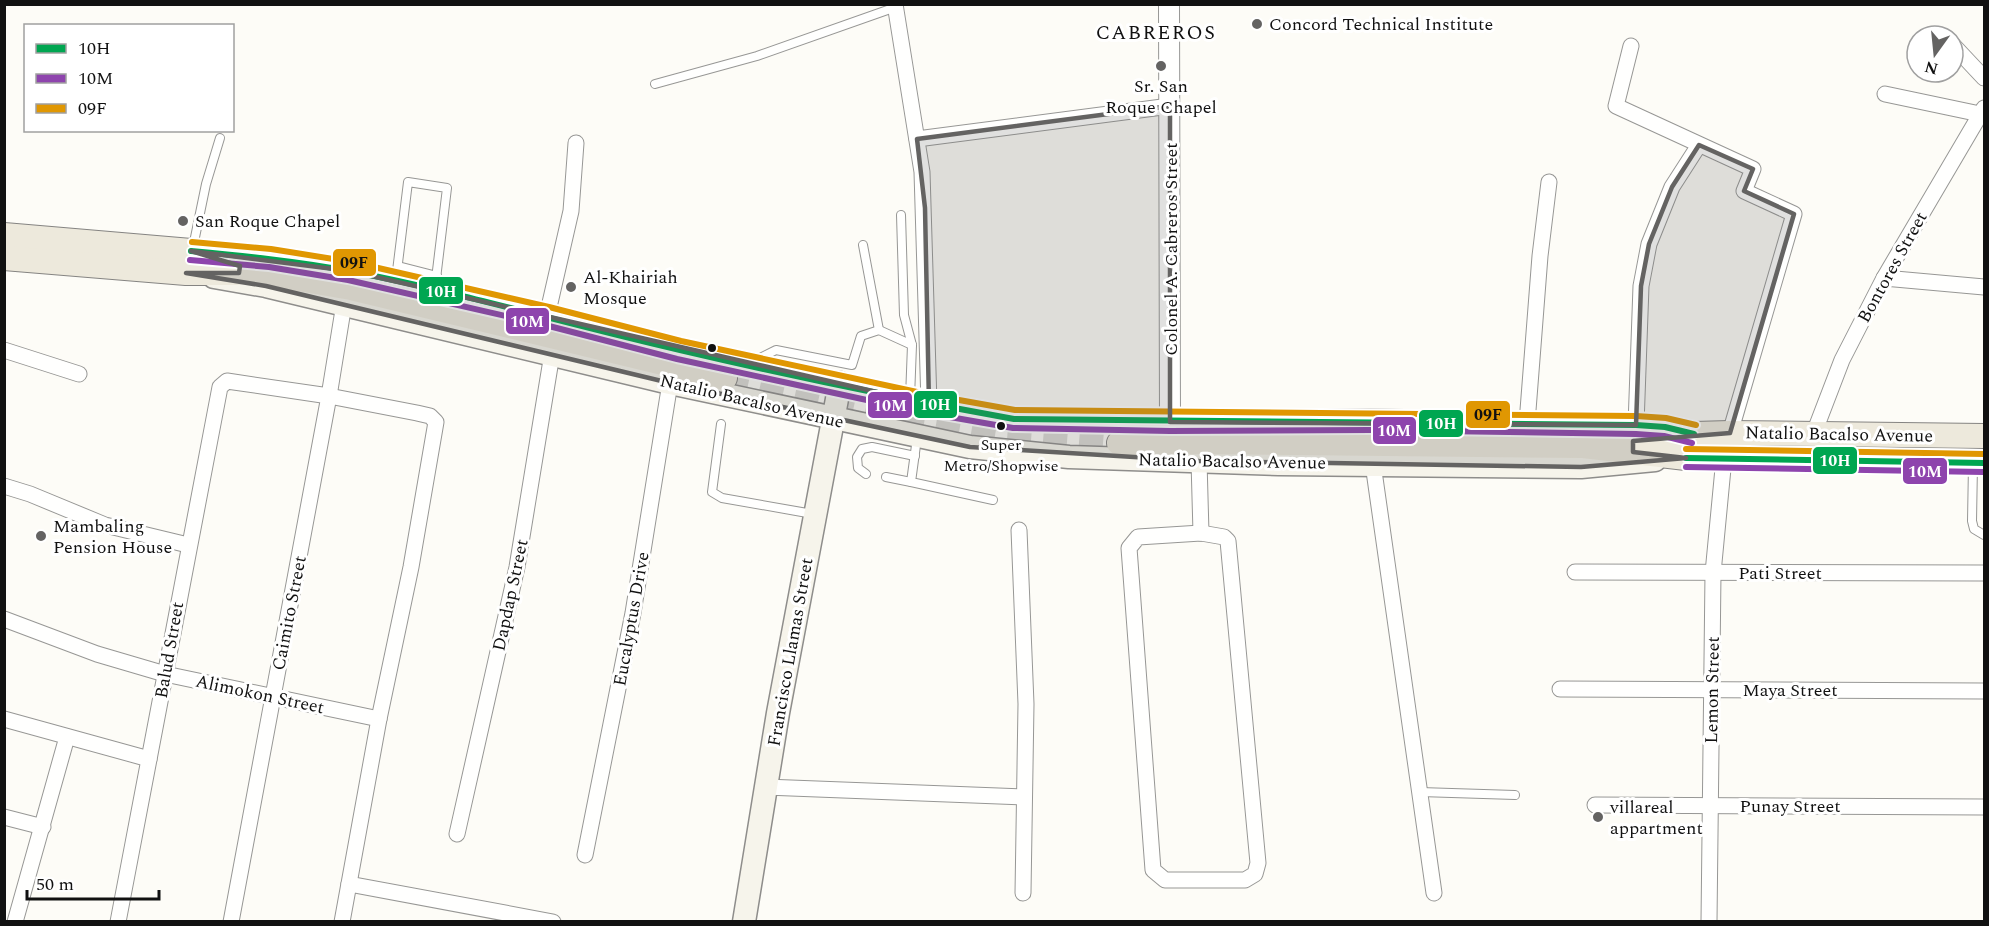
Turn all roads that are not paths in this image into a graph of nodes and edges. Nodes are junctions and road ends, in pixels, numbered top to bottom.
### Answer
1 (1169, 4) edge
2 (896, 6) edge
3 (1631, 46) dead end
4 (1965, 58) edge
5 (1984, 78) edge
6 (655, 84) dead end
7 (1885, 94) dead end
8 (1170, 106) junction
9 (1982, 111) edge
10 (220, 138) dead end
11 (917, 139) junction
12 (576, 143) dead end
13 (1699, 145) junction
14 (1549, 182) dead end
15 (901, 215) dead end
16 (4, 235) edge
17 (863, 245) dead end
18 (4, 258) edge
19 (189, 262) junction
20 (397, 273) junction
21 (1884, 278) junction
22 (435, 283) junction
23 (1984, 287) edge
24 (344, 304) junction
25 (547, 316) junction
26 (879, 330) junction
27 (912, 345) junction
28 (4, 350) edge
29 (552, 354) junction
30 (80, 374) dead end
31 (846, 374) junction
32 (725, 378) tunnel mouth
33 (670, 382) junction
34 (329, 396) junction
35 (919, 401) junction
36 (833, 419) junction
37 (1170, 422) junction
38 (1527, 423) junction
39 (721, 424) dead end
40 (1636, 425) junction
41 (1730, 433) junction
42 (1814, 433) junction
43 (1694, 434) junction
44 (1984, 436) edge
45 (1119, 443) tunnel mouth
46 (916, 446) junction
47 (1583, 446) junction
48 (1686, 458) junction
49 (1724, 458) junction
50 (1199, 461) junction
51 (1979, 463) edge
52 (1373, 464) junction
53 (866, 474) dead end
54 (886, 477) dead end
55 (911, 482) junction
56 (4, 486) edge
57 (993, 500) dead end
58 (815, 514) junction
59 (1019, 530) dead end
60 (1201, 533) junction
61 (1984, 535) edge
62 (188, 545) junction
63 (1575, 572) dead end
64 (1713, 573) junction
65 (1984, 573) edge
66 (4, 620) edge
67 (165, 674) junction
68 (1560, 689) dead end
69 (1712, 690) junction
70 (1984, 691) edge
71 (273, 696) junction
72 (4, 719) edge
73 (380, 719) junction
74 (67, 736) junction
75 (149, 759) junction
76 (765, 787) junction
77 (1420, 792) junction
78 (1515, 795) dead end
79 (1023, 797) junction
80 (1595, 805) dead end
81 (1711, 805) junction
82 (1984, 807) edge
83 (4, 817) edge
84 (43, 827) junction
85 (458, 834) dead end
86 (585, 855) dead end
87 (349, 884) junction
88 (1023, 893) dead end
89 (1434, 893) dead end
90 (4, 919) edge
91 (14, 921) edge
92 (118, 921) edge
93 (231, 921) edge
94 (342, 921) edge
95 (553, 921) edge
96 (744, 921) edge
97 (1709, 921) edge

1 - 8 street, Colonel A. Cabreros Street
2 - 6 lane
2 - 11 street
3 - 13 street
4 - 5 street
7 - 9 street
8 - 11 street
8 - 37 street, Colonel A. Cabreros Street
9 - 21 street, Bontores Street
10 - 19 lane
11 - 35 street
12 - 25 street
13 - 40 street
13 - 41 street
14 - 38 street
15 - 27 lane
16 - 19 main road, Natalio Bacalso Avenue
17 - 26 lane
18 - 19 main road, Natalio Bacalso Avenue
19 - 20 main road, Natalio Bacalso Avenue
19 - 24 main road, Natalio Bacalso Avenue
19 - 32 main road, Natalio Bacalso Avenue
20 - 22 main road, Natalio Bacalso Avenue
20 - 22 lane
21 - 23 street
21 - 42 street, Bontores Street
22 - 25 main road, Natalio Bacalso Avenue
24 - 29 main road, Natalio Bacalso Avenue
24 - 34 street, Caimito Street
25 - 31 main road, Natalio Bacalso Avenue
26 - 27 lane
26 - 31 lane
27 - 35 lane
28 - 30 street
29 - 33 main road, Natalio Bacalso Avenue
29 - 85 street, Dapdap Street
31 - 35 main road, Natalio Bacalso Avenue
31 - 36 main road, Francisco Llamas Street
33 - 36 main road, Natalio Bacalso Avenue
33 - 86 street, Eucalyptus Drive
34 - 62 street, Balud Street
34 - 71 street, Caimito Street
34 - 73 street
35 - 37 main road, Natalio Bacalso Avenue
36 - 46 main road, Natalio Bacalso Avenue
36 - 58 main road, Francisco Llamas Street
37 - 38 main road, Natalio Bacalso Avenue
38 - 40 main road, Natalio Bacalso Avenue
39 - 58 lane
40 - 43 main road, Natalio Bacalso Avenue
41 - 42 main road, Natalio Bacalso Avenue
41 - 43 main road, Natalio Bacalso Avenue
42 - 44 main road, Natalio Bacalso Avenue
43 - 47 main road, Natalio Bacalso Avenue
45 - 47 main road
46 - 50 main road, Natalio Bacalso Avenue
46 - 53 lane
46 - 55 lane
47 - 48 main road, Natalio Bacalso Avenue
48 - 49 main road, Natalio Bacalso Avenue
48 - 52 main road, Natalio Bacalso Avenue
49 - 51 main road, Natalio Bacalso Avenue
49 - 64 street, Lemon Street
50 - 52 main road, Natalio Bacalso Avenue
50 - 60 street
51 - 61 lane
52 - 77 street
54 - 55 lane
55 - 57 lane
56 - 62 street
58 - 76 main road, Francisco Llamas Street
59 - 79 street
60 - 60 street
62 - 67 street, Balud Street
63 - 64 street, Pati Street
64 - 65 street, Pati Street
64 - 69 street, Lemon Street
66 - 67 street, Alimokon Street
67 - 71 street, Alimokon Street
67 - 75 street, Balud Street
68 - 69 street, Maya Street
69 - 70 street, Maya Street
69 - 81 street, Lemon Street
71 - 73 street, Alimokon Street
71 - 93 street, Caimito Street
72 - 74 street
73 - 87 street
74 - 75 street
74 - 84 street
75 - 92 street, Balud Street
76 - 79 street
76 - 96 main road, Francisco Llamas Street
77 - 78 lane
77 - 89 street
79 - 88 street
80 - 81 street, Punay Street
81 - 82 street, Punay Street
81 - 97 street, Lemon Street
83 - 84 street
84 - 91 street
87 - 94 street
87 - 95 street
90 - 91 street

